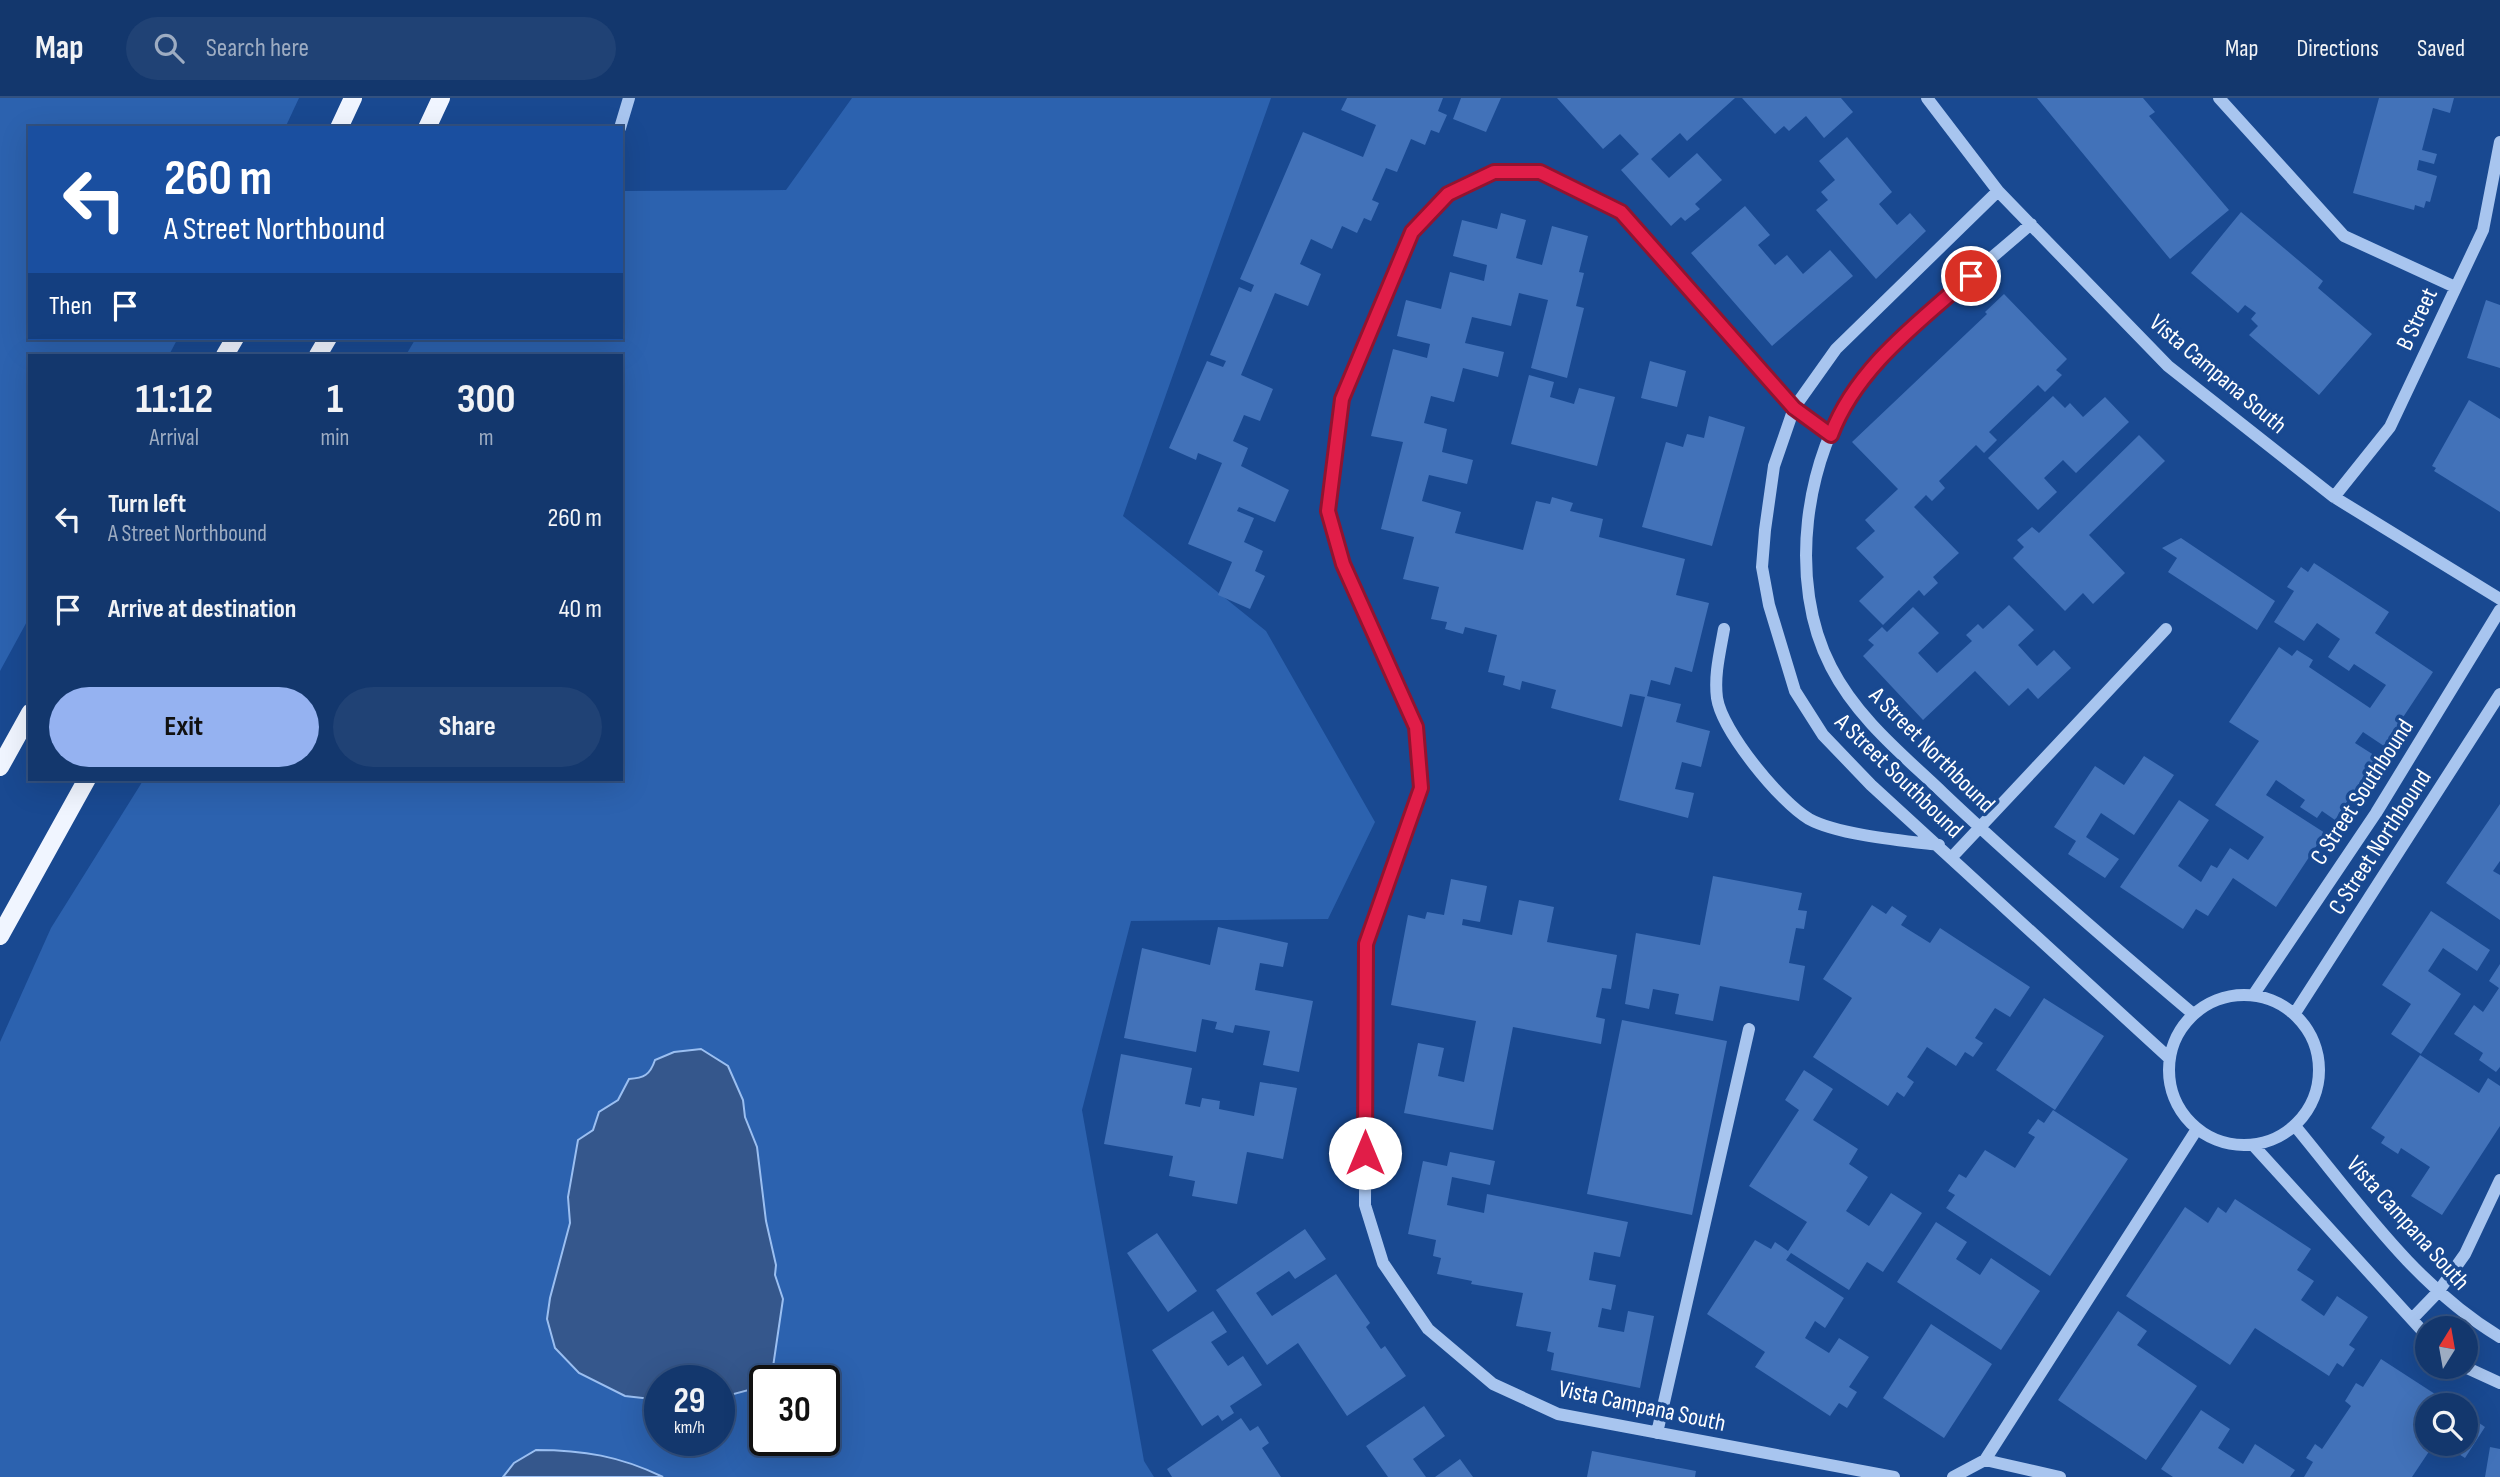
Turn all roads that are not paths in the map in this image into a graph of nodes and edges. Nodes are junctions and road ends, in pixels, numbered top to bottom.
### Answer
1 (353, 98) edge
2 (441, 98) edge
3 (629, 98) edge
4 (1927, 98) edge
5 (2218, 98) edge
6 (340, 126) edge
7 (428, 126) edge
8 (621, 126) edge
9 (2500, 142) edge
10 (1998, 191) junction
11 (2031, 224) junction
12 (2455, 287) junction
13 (1794, 408) junction
14 (1831, 435) junction
15 (2334, 498) junction
16 (2500, 599) edge
17 (2500, 610) edge
18 (2166, 628) dead end
19 (1724, 629) dead end
20 (2500, 694) edge
21 (28, 717) edge
22 (0, 767) edge
23 (86, 781) edge
24 (1979, 828) junction
25 (1940, 845) junction
26 (1952, 857) junction
27 (0, 936) edge
28 (2254, 994) junction
29 (2192, 1013) junction
30 (2295, 1013) junction
31 (1749, 1029) dead end
32 (2168, 1057) junction
33 (2295, 1126) junction
34 (2197, 1129) junction
35 (2253, 1146) junction
36 (2500, 1180) edge
37 (2438, 1292) junction
38 (2412, 1319) junction
39 (2415, 1322) edge
40 (2500, 1337) edge
41 (2478, 1373) edge
42 (2500, 1383) edge
43 (1657, 1433) junction
44 (1984, 1460) junction
45 (1894, 1477) edge
46 (1953, 1477) edge
47 (2060, 1477) edge

1 - 6 main road
2 - 7 main road
3 - 8 street
4 - 10 street, Vista Campana South
5 - 12 street
9 - 12 street, B Street
10 - 11 street, Vista Campana South
10 - 13 street, A Street Southbound
11 - 14 street, A Street Northbound
11 - 15 street, Vista Campana South
12 - 15 street, B Street
13 - 14 street, Vista Campana South
13 - 25 street, A Street Southbound
13 - 43 street, Vista Campana South
14 - 24 street, A Street Northbound
15 - 16 street, Vista Campana South
17 - 28 street, C Street Southbound
18 - 24 street
19 - 25 street
20 - 30 street, C Street Northbound
21 - 22 main road
23 - 27 main road
24 - 26 street
24 - 29 street, A Street Northbound
25 - 26 street, A Street Southbound
26 - 32 street, A Street Southbound
28 - 29 street
28 - 30 street
29 - 32 street
30 - 33 street
31 - 43 street
32 - 34 street
33 - 35 street
33 - 37 street, Vista Campana South
34 - 35 street
34 - 44 street
35 - 38 street
36 - 37 street
37 - 38 street
37 - 40 street, Vista Campana South
38 - 39 street
41 - 42 street
43 - 45 street, Vista Campana South
44 - 46 street
44 - 47 street

